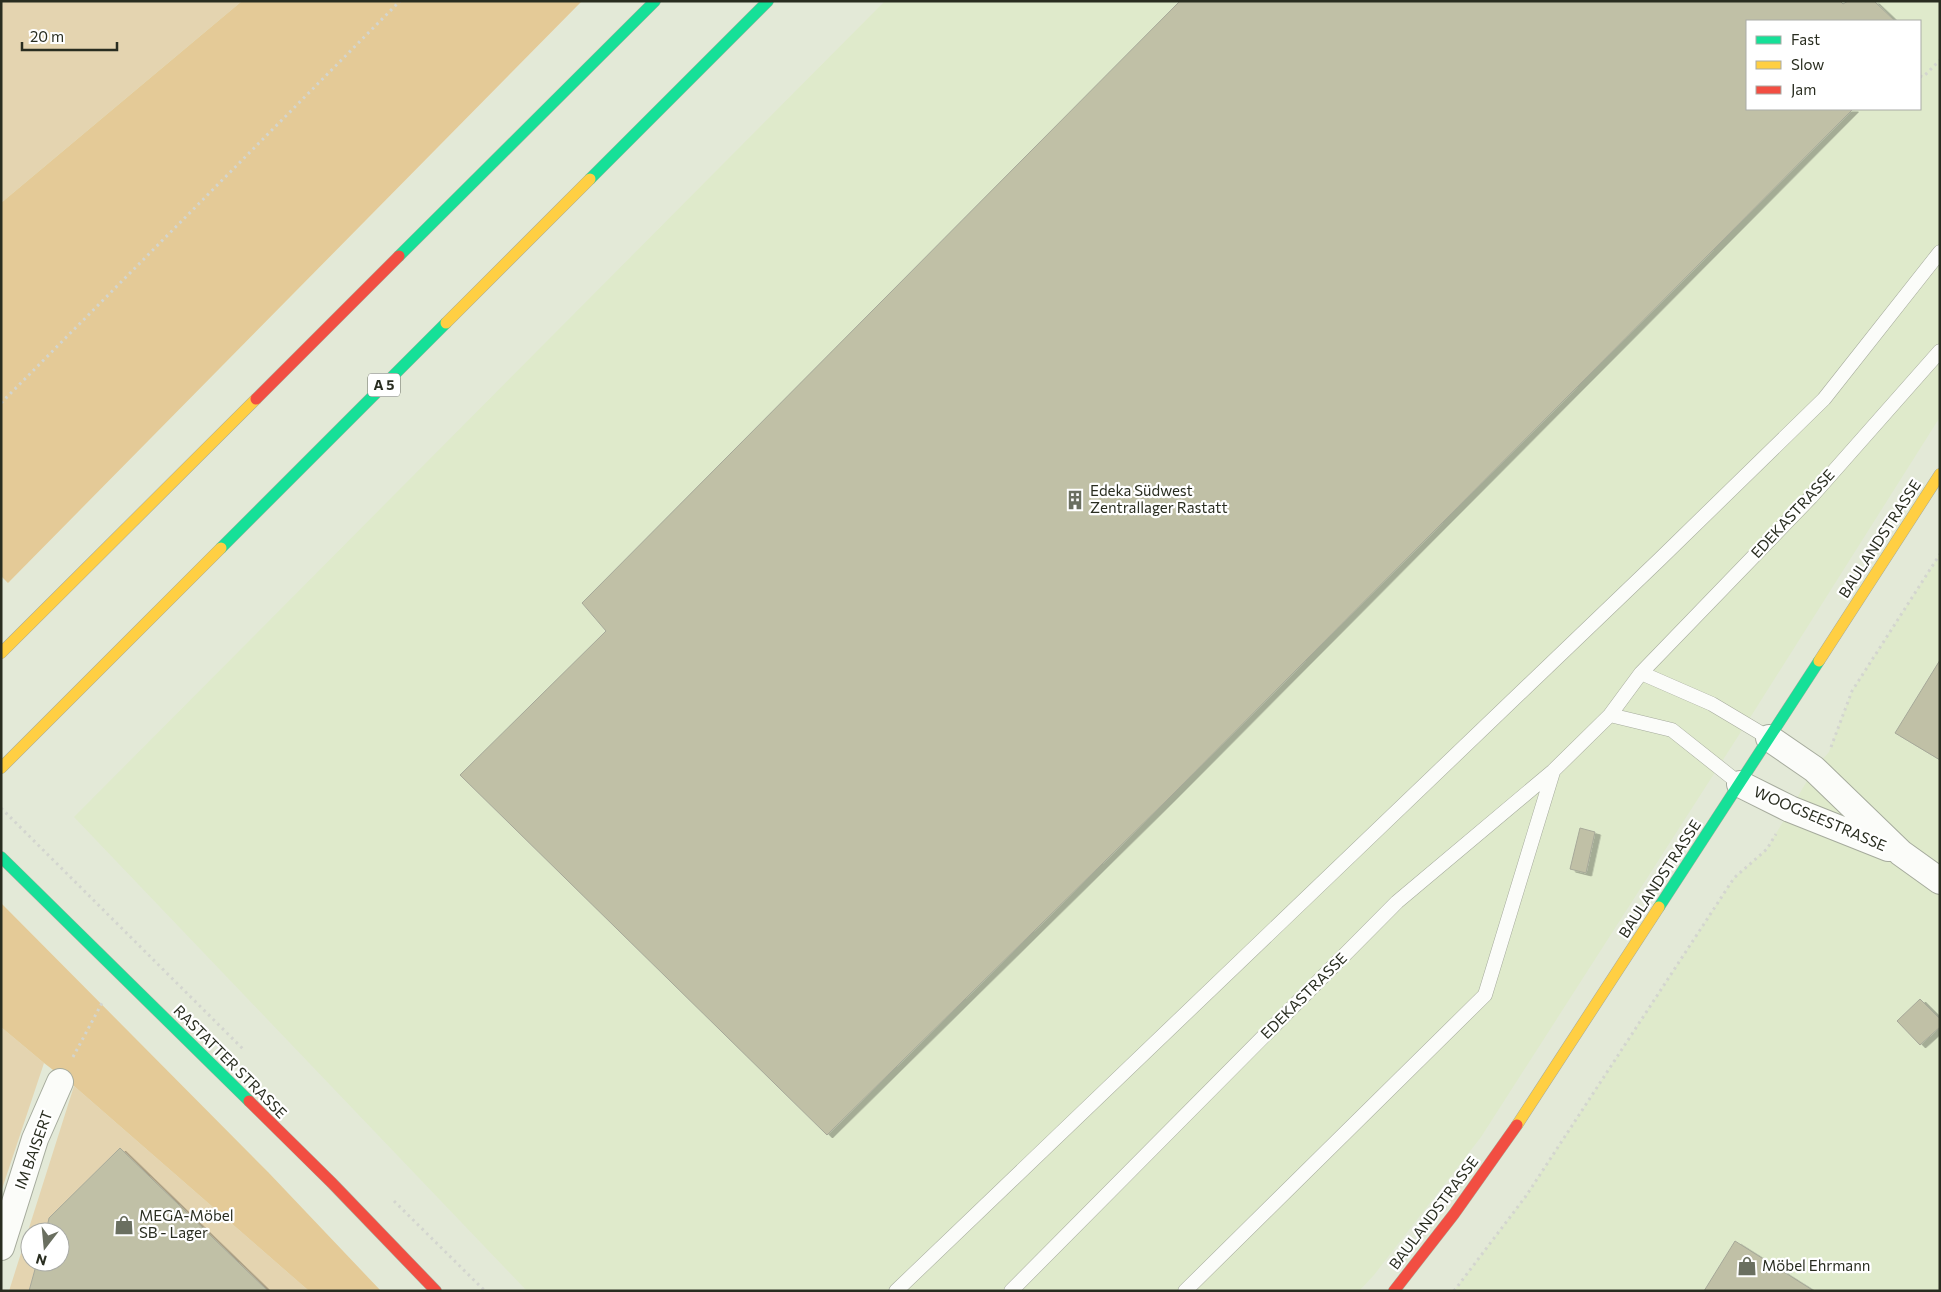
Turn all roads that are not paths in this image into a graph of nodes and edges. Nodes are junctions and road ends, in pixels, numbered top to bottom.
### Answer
1 (655, 1) edge
2 (768, 1) edge
3 (1940, 252) edge
4 (1940, 351) edge
5 (1940, 474) edge
6 (1, 653) edge
7 (1641, 673) junction
8 (1610, 715) junction
9 (1769, 738) junction
10 (1, 768) edge
11 (1553, 771) junction
12 (1740, 784) junction
13 (1901, 853) junction
14 (1, 857) edge
15 (1940, 881) edge
16 (60, 1082) road end
17 (1, 1248) edge
18 (436, 1291) edge
19 (896, 1291) edge
20 (1011, 1291) edge
21 (1185, 1291) edge
22 (1394, 1291) edge

1 - 6 main road
2 - 10 main road, A 5
3 - 19 lane
4 - 7 lane, EDEKASTRASSE
5 - 9 main road, BAULANDSTRASSE
7 - 8 lane, EDEKASTRASSE
7 - 9 lane
8 - 11 lane, EDEKASTRASSE
8 - 12 lane
9 - 12 main road, BAULANDSTRASSE
9 - 13 street, WOOGSEESTRASSE
11 - 20 lane, EDEKASTRASSE
11 - 21 lane
12 - 13 street, WOOGSEESTRASSE
12 - 22 main road, BAULANDSTRASSE
13 - 15 street, WOOGSEESTRASSE
14 - 18 main road, RASTATTER STRASSE
16 - 17 street, IM BAISERT

